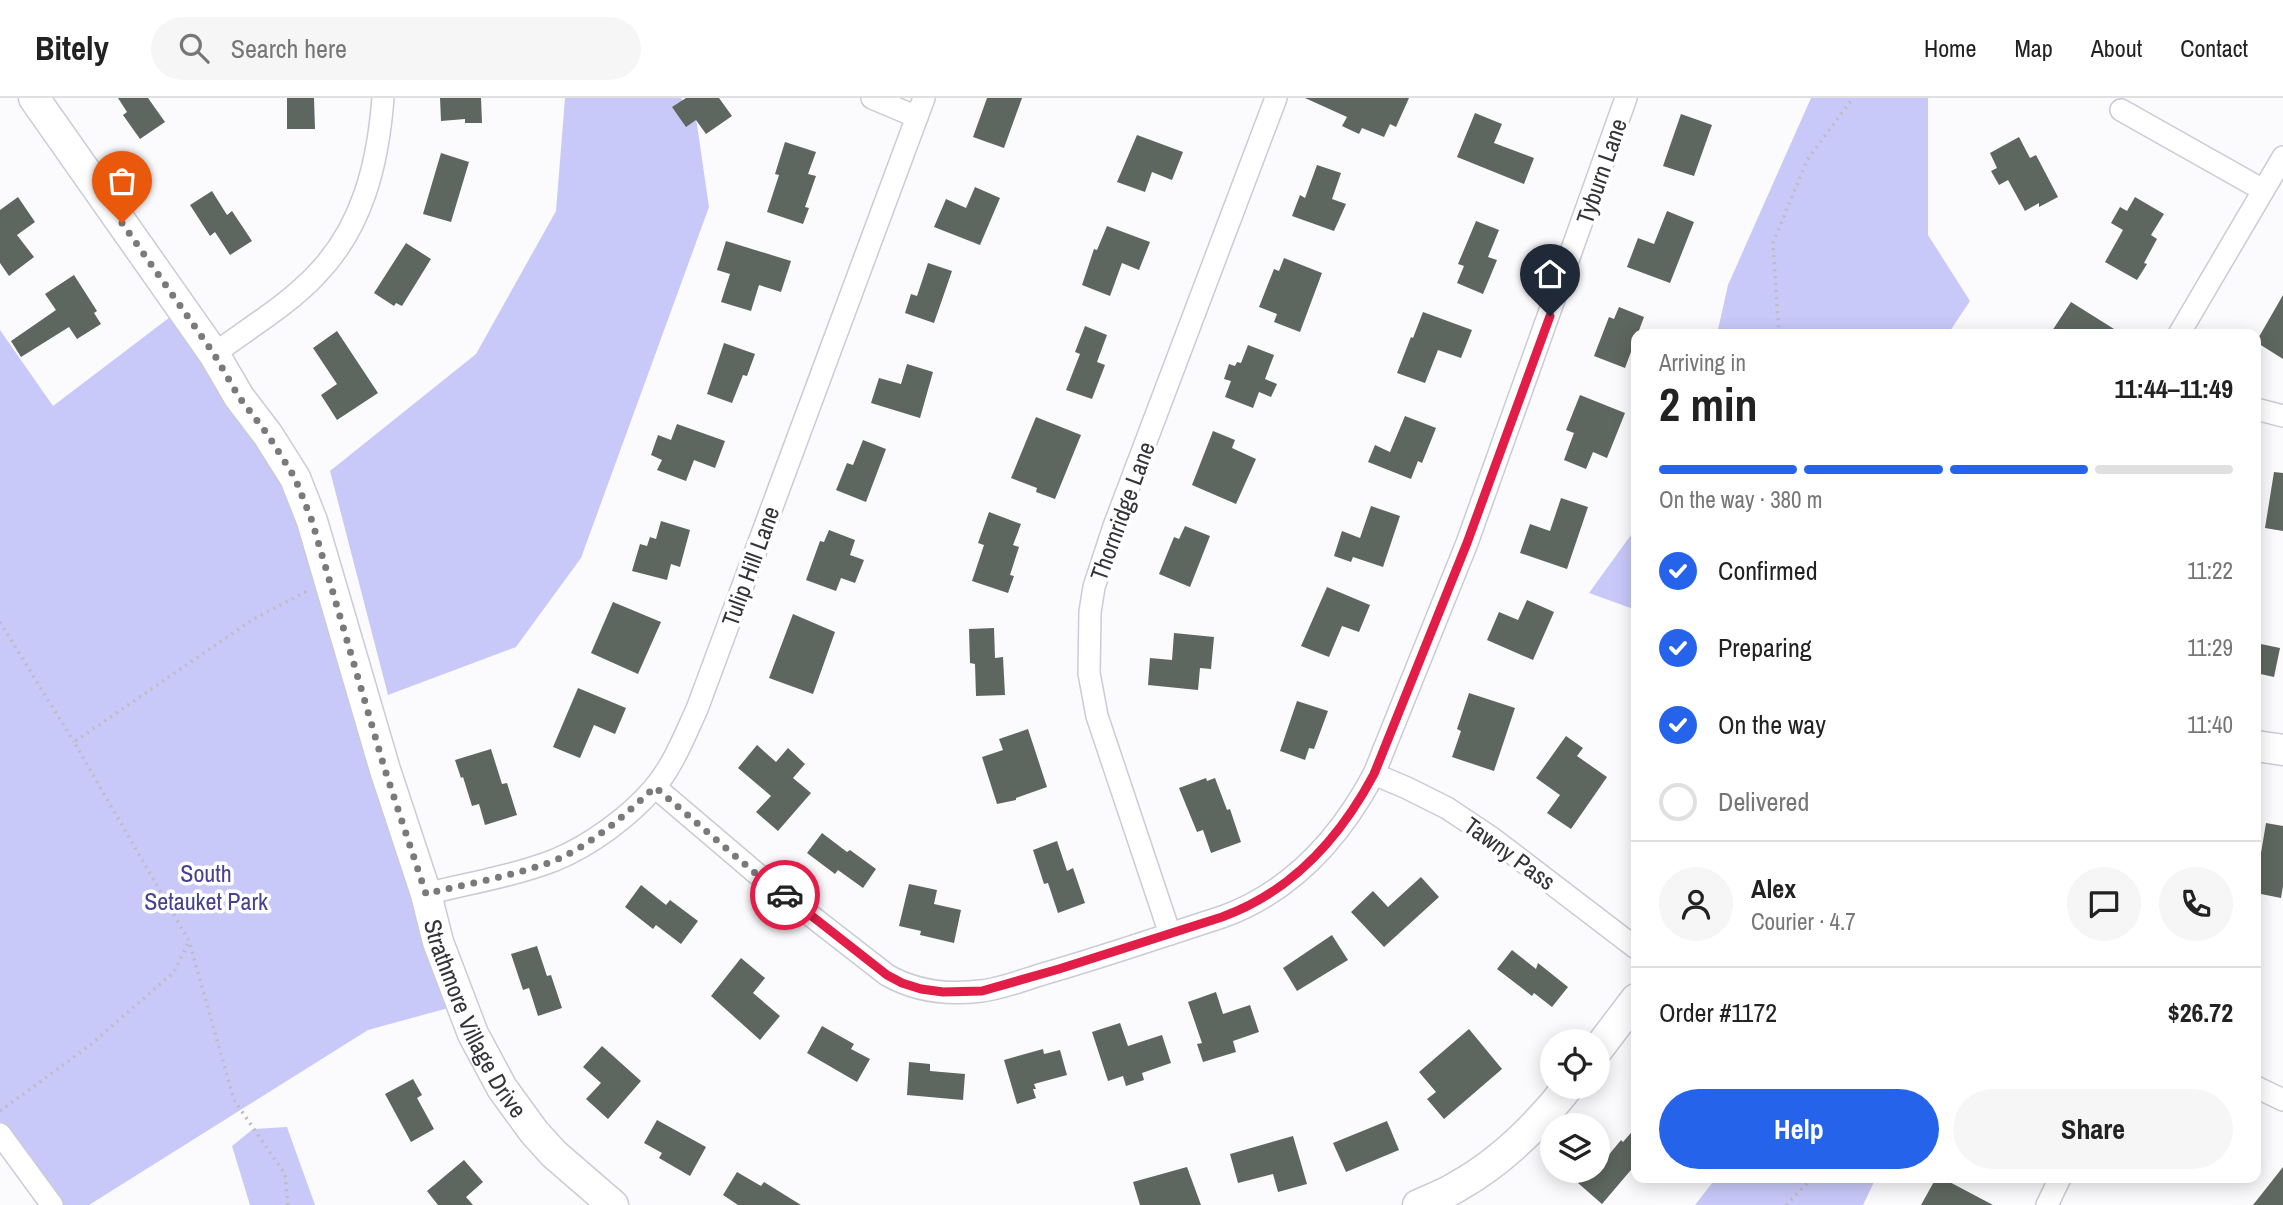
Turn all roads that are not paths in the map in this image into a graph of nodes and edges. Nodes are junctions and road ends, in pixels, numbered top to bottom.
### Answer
1 (34, 98) edge
2 (383, 98) edge
3 (872, 98) edge
4 (1276, 98) edge
5 (1626, 98) edge
6 (921, 108) edge
7 (2121, 110) dead end
8 (2283, 157) edge
9 (2263, 190) junction
10 (2182, 329) edge
11 (214, 354) junction
12 (2261, 410) edge
13 (2283, 415) edge
14 (2261, 747) edge
15 (2283, 750) edge
16 (1374, 774) junction
17 (655, 787) junction
18 (426, 894) junction
19 (1170, 934) junction
20 (1631, 944) edge
21 (1631, 1006) edge
22 (1610, 1033) edge
23 (2261, 1089) edge
24 (1559, 1099) edge
25 (2283, 1100) edge
26 (0, 1134) edge
27 (2058, 1183) edge
28 (52, 1205) edge
29 (613, 1205) edge
30 (1418, 1205) edge
31 (2047, 1205) edge

1 - 11 street, Strathmore Village Drive
2 - 11 street
3 - 6 street
4 - 19 street, Thornridge Lane
5 - 16 street, Tyburn Lane
6 - 17 street, Tulip Hill Lane
7 - 9 street
8 - 9 street
9 - 10 street
11 - 18 street, Strathmore Village Drive
12 - 13 street
14 - 15 street
16 - 19 street, Tyburn Lane
16 - 20 street, Tawny Pass
17 - 18 street, Tulip Hill Lane
17 - 19 street, Tyburn Lane
18 - 29 street, Strathmore Village Drive
21 - 22 street
23 - 25 street
24 - 30 street
26 - 28 street
27 - 31 street

